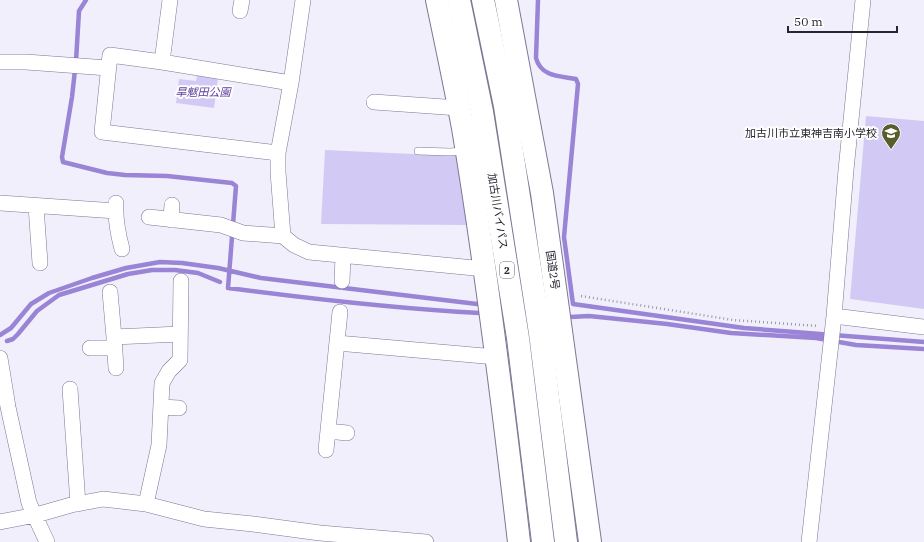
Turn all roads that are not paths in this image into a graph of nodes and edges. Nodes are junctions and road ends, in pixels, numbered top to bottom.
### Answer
1 (170, 0) edge
2 (303, 0) edge
3 (437, 0) edge
4 (459, 0) edge
5 (483, 0) edge
6 (506, 0) edge
7 (863, 0) edge
8 (0, 62) edge
9 (162, 62) junction
10 (108, 68) junction
11 (291, 83) junction
12 (374, 102) dead end
13 (459, 108) junction
14 (466, 150) junction
15 (418, 151) dead end
16 (278, 153) junction
17 (0, 203) edge
18 (36, 206) junction
19 (149, 217) dead end
20 (283, 236) junction
21 (122, 249) dead end
22 (343, 256) junction
23 (40, 263) dead end
24 (485, 269) junction
25 (180, 281) dead end
26 (342, 281) dead end
27 (110, 292) dead end
28 (340, 312) dead end
29 (833, 325) junction
30 (924, 327) edge
31 (180, 334) junction
32 (114, 342) junction
33 (338, 343) junction
34 (90, 348) dead end
35 (496, 357) junction
36 (0, 358) edge
37 (116, 368) dead end
38 (70, 389) dead end
39 (161, 407) junction
40 (180, 408) dead end
41 (328, 431) junction
42 (347, 433) dead end
43 (326, 450) dead end
44 (78, 504) junction
45 (146, 504) junction
46 (36, 516) junction
47 (0, 522) edge
48 (320, 538) edge
49 (47, 542) edge
50 (425, 542) edge
51 (519, 542) edge
52 (543, 542) edge
53 (566, 542) edge
54 (590, 542) edge
55 (809, 542) edge

1 - 9 street
2 - 11 street
3 - 13 highway, 2
4 - 52 highway, 加古川バイパス / 2
5 - 53 highway, 加古川バイパス / 2
6 - 54 highway, 国道2号
7 - 29 street
8 - 10 street
9 - 10 street
9 - 11 street
10 - 16 street
11 - 16 street
12 - 13 street
13 - 14 highway, 2
14 - 15 lane
14 - 24 highway, 2
16 - 20 street
17 - 18 street
18 - 21 street
18 - 23 street
19 - 20 street
20 - 22 street
22 - 24 street
22 - 26 street
24 - 35 highway, 2
25 - 31 street
27 - 32 street
28 - 33 street
29 - 30 street
29 - 55 street
31 - 32 street
31 - 39 street
32 - 34 street
32 - 37 street
33 - 35 street
33 - 41 street
35 - 51 highway, 2
36 - 46 street
38 - 44 street
39 - 40 street
39 - 45 street
41 - 42 street
41 - 43 street
44 - 45 street
44 - 46 street
45 - 48 street
46 - 47 street
46 - 49 street
48 - 50 street

